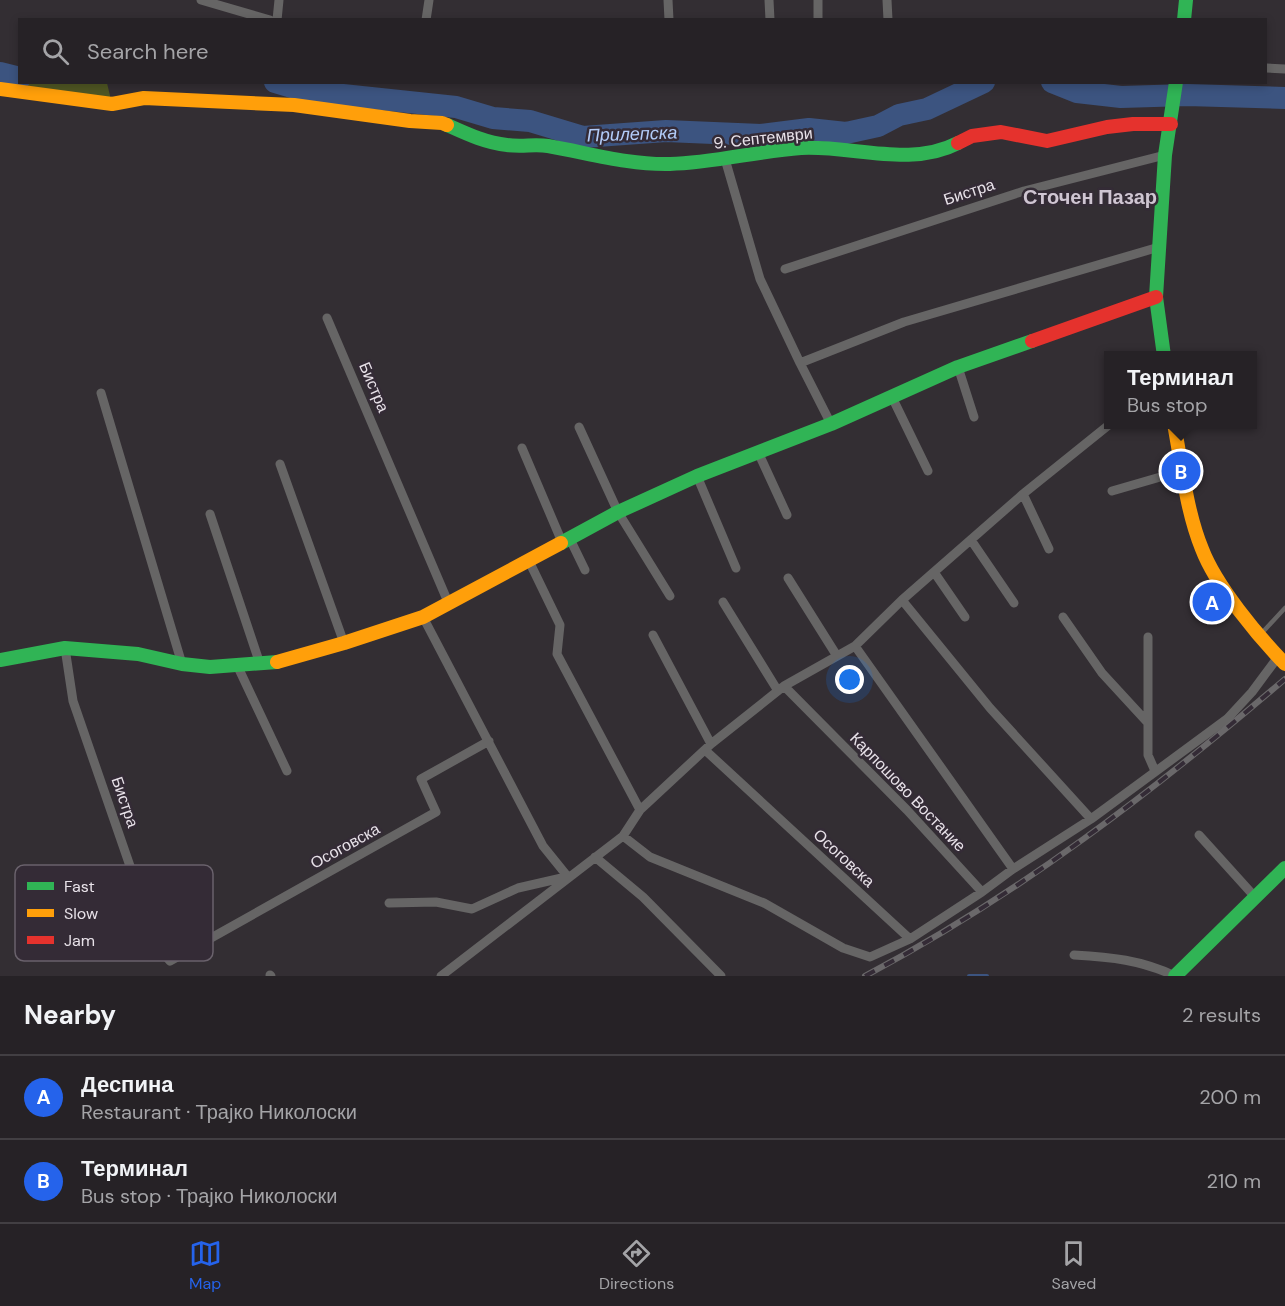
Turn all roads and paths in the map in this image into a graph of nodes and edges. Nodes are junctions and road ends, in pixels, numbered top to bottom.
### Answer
1 (201, 0) edge
2 (279, 0) edge
3 (429, 0) edge
4 (669, 0) edge
5 (769, 0) edge
6 (818, 0) edge
7 (887, 0) edge
8 (1186, 0) edge
9 (263, 18) edge
10 (277, 18) edge
11 (426, 18) edge
12 (669, 18) edge
13 (770, 18) edge
14 (818, 18) edge
15 (888, 18) edge
16 (1184, 18) edge
17 (1267, 68) edge
18 (1285, 69) edge
19 (1176, 84) edge
20 (0, 89) edge
21 (1171, 124) junction
22 (1165, 155) junction
23 (725, 159) junction
24 (1159, 247) junction
25 (785, 269) dead end
26 (1156, 297) junction
27 (327, 318) dead end
28 (1163, 351) edge
29 (800, 363) junction
30 (958, 367) junction
31 (101, 393) dead end
32 (892, 397) junction
33 (974, 417) dead end
34 (831, 424) junction
35 (579, 427) dead end
36 (1104, 429) edge
37 (1175, 429) edge
38 (522, 448) dead end
39 (758, 452) junction
40 (280, 464) dead end
41 (928, 471) dead end
42 (1181, 471) junction
43 (697, 476) junction
44 (1112, 491) dead end
45 (1023, 494) junction
46 (618, 512) junction
47 (210, 514) dead end
48 (787, 515) dead end
49 (565, 539) junction
50 (970, 540) junction
51 (1049, 549) dead end
52 (528, 559) junction
53 (736, 568) dead end
54 (585, 570) dead end
55 (934, 572) junction
56 (789, 578) dead end
57 (670, 596) dead end
58 (902, 600) junction
59 (448, 602) junction
60 (723, 602) dead end
61 (1014, 603) dead end
62 (1285, 608) edge
63 (423, 617) junction
64 (965, 617) dead end
65 (1063, 617) dead end
66 (653, 635) dead end
67 (1258, 636) junction
68 (1148, 637) dead end
69 (344, 643) junction
70 (855, 646) junction
71 (65, 648) junction
72 (837, 656) junction
73 (0, 660) edge
74 (1282, 660) edge
75 (182, 664) junction
76 (260, 664) junction
77 (237, 665) junction
78 (781, 689) junction
79 (1148, 723) junction
80 (489, 741) junction
81 (708, 747) junction
82 (287, 771) dead end
83 (1155, 771) junction
84 (640, 810) junction
85 (1091, 819) junction
86 (1199, 835) dead end
87 (623, 836) junction
88 (595, 856) junction
89 (129, 865) edge
90 (1013, 868) junction
91 (1285, 868) edge
92 (568, 877) junction
93 (982, 892) junction
94 (1254, 897) junction
95 (389, 903) dead end
96 (213, 937) edge
97 (910, 939) junction
98 (1074, 955) dead end
99 (441, 976) edge
100 (721, 976) edge
101 (1175, 976) edge

1 - 9 street
2 - 10 street
3 - 11 street
4 - 12 street
5 - 13 street
6 - 14 street
7 - 15 street
8 - 16 street
17 - 18 street
19 - 21 street
20 - 23 street, 9. Септември
21 - 22 street
21 - 23 street, 9. Септември
22 - 24 street
22 - 25 street, Бистра
23 - 29 street
24 - 26 street
24 - 29 street
26 - 28 street
26 - 30 street
27 - 59 street, Бистра
29 - 34 street
30 - 32 street
30 - 33 street
31 - 75 street
32 - 34 street
32 - 41 street
34 - 39 street
35 - 46 street
36 - 45 street
37 - 42 street
38 - 49 street
39 - 43 street
39 - 48 street
40 - 69 street
42 - 44 street
42 - 67 street
43 - 46 street
43 - 53 street
45 - 50 street
45 - 51 street
46 - 49 street
46 - 57 street
47 - 76 street
49 - 52 street
49 - 54 street
50 - 55 street
50 - 61 street
52 - 59 street
52 - 84 street
55 - 58 street
55 - 64 street
56 - 72 street
58 - 70 street
58 - 85 street
59 - 63 street
60 - 78 street
62 - 67 lane
63 - 69 street
63 - 80 street
65 - 79 street
66 - 81 street, Осоговска
67 - 74 street
68 - 79 street
69 - 76 street
70 - 72 street
70 - 90 street, Карпошово Востание
71 - 73 street
71 - 75 street
71 - 89 street, Бистра
72 - 78 street
74 - 83 street
75 - 77 street
76 - 77 street
77 - 82 street
78 - 81 street
78 - 93 street, Карпошово Востание
79 - 83 street
80 - 92 street
80 - 96 street, Осоговска
81 - 84 street
81 - 97 street, Осоговска
83 - 85 street
84 - 87 street
85 - 90 street
86 - 94 street
87 - 88 street
87 - 97 street
88 - 92 street
88 - 100 street
90 - 93 street
91 - 94 street
92 - 95 street
92 - 99 street
93 - 97 street
94 - 101 street
98 - 101 street

